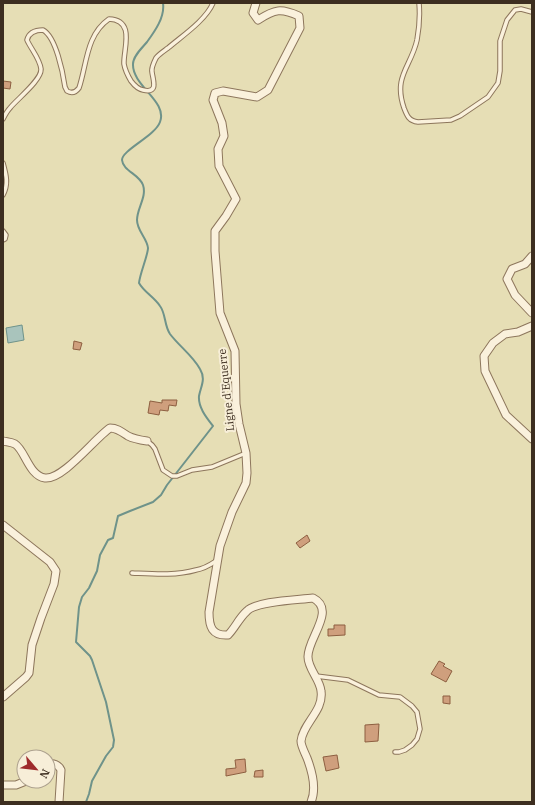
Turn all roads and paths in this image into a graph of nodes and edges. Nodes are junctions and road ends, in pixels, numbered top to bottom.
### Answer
1 (213, 3) edge
2 (256, 3) edge
3 (419, 3) edge
4 (532, 12) edge
5 (3, 119) edge
6 (3, 163) edge
7 (3, 195) edge
8 (3, 231) edge
9 (3, 240) edge
10 (532, 256) edge
11 (532, 313) edge
12 (532, 326) edge
13 (532, 439) edge
14 (147, 441) joint
15 (3, 442) edge
16 (246, 453) junction
17 (3, 525) edge
18 (217, 561) junction
19 (132, 573) dead end
20 (315, 676) junction
21 (3, 697) edge
22 (395, 752) dead end
23 (56, 764) edge
24 (16, 785) edge
25 (3, 786) edge
26 (59, 802) edge
27 (311, 802) edge

1 - 5 lane
2 - 16 street, Ligne d'Equerre
3 - 4 lane
6 - 7 lane
8 - 9 lane
10 - 11 street
12 - 13 street
14 - 15 street
14 - 16 lane
16 - 18 street, Ligne d'Equerre
17 - 21 street
18 - 19 lane
18 - 20 street, Ligne d'Equerre
20 - 22 lane
20 - 27 street, Ligne d'Equerre
23 - 26 street
24 - 25 street

